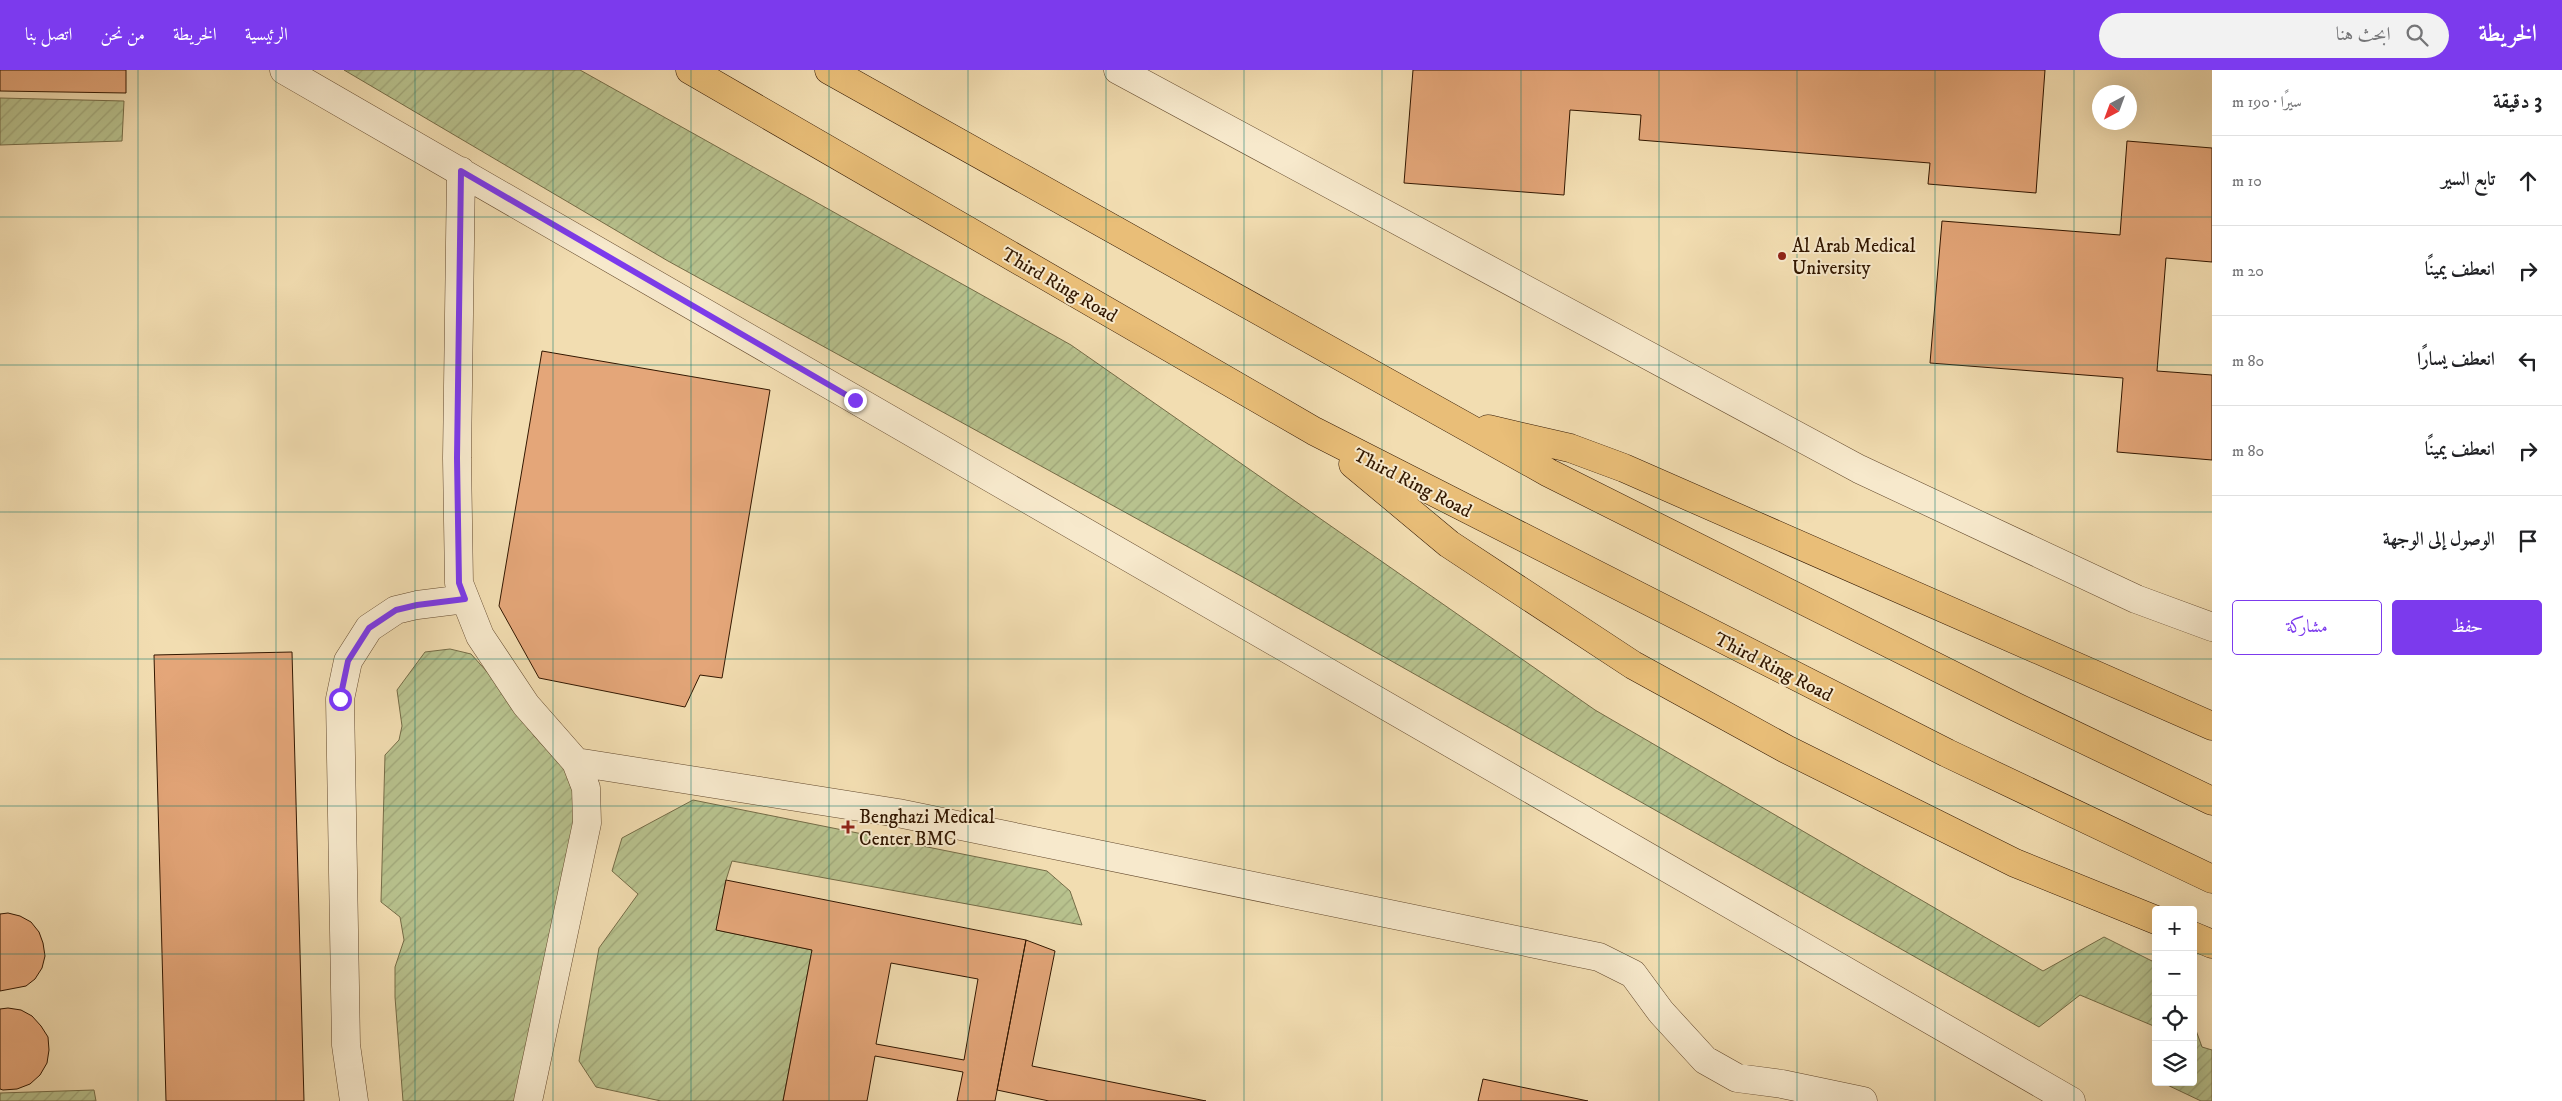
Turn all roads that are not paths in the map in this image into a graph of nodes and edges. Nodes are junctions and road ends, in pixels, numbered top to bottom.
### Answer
1 (284, 70) edge
2 (690, 70) edge
3 (829, 70) edge
4 (1118, 70) edge
5 (461, 171) junction
6 (1455, 421) junction
7 (1314, 431) junction
8 (465, 599) junction
9 (2212, 627) edge
10 (2212, 726) edge
11 (576, 762) junction
12 (2212, 801) edge
13 (2212, 878) edge
14 (2152, 918) edge
15 (2197, 938) edge
16 (2212, 944) edge
17 (354, 1101) edge
18 (528, 1101) edge
19 (1863, 1101) edge
20 (2071, 1101) edge

1 - 5 lane
2 - 7 highway, Third Ring Road
3 - 6 highway
4 - 9 lane
5 - 8 lane
5 - 20 lane
6 - 10 highway
6 - 12 highway
7 - 13 highway, Third Ring Road
7 - 14 highway
8 - 11 lane
8 - 17 lane
11 - 18 lane
11 - 19 lane
15 - 16 highway

